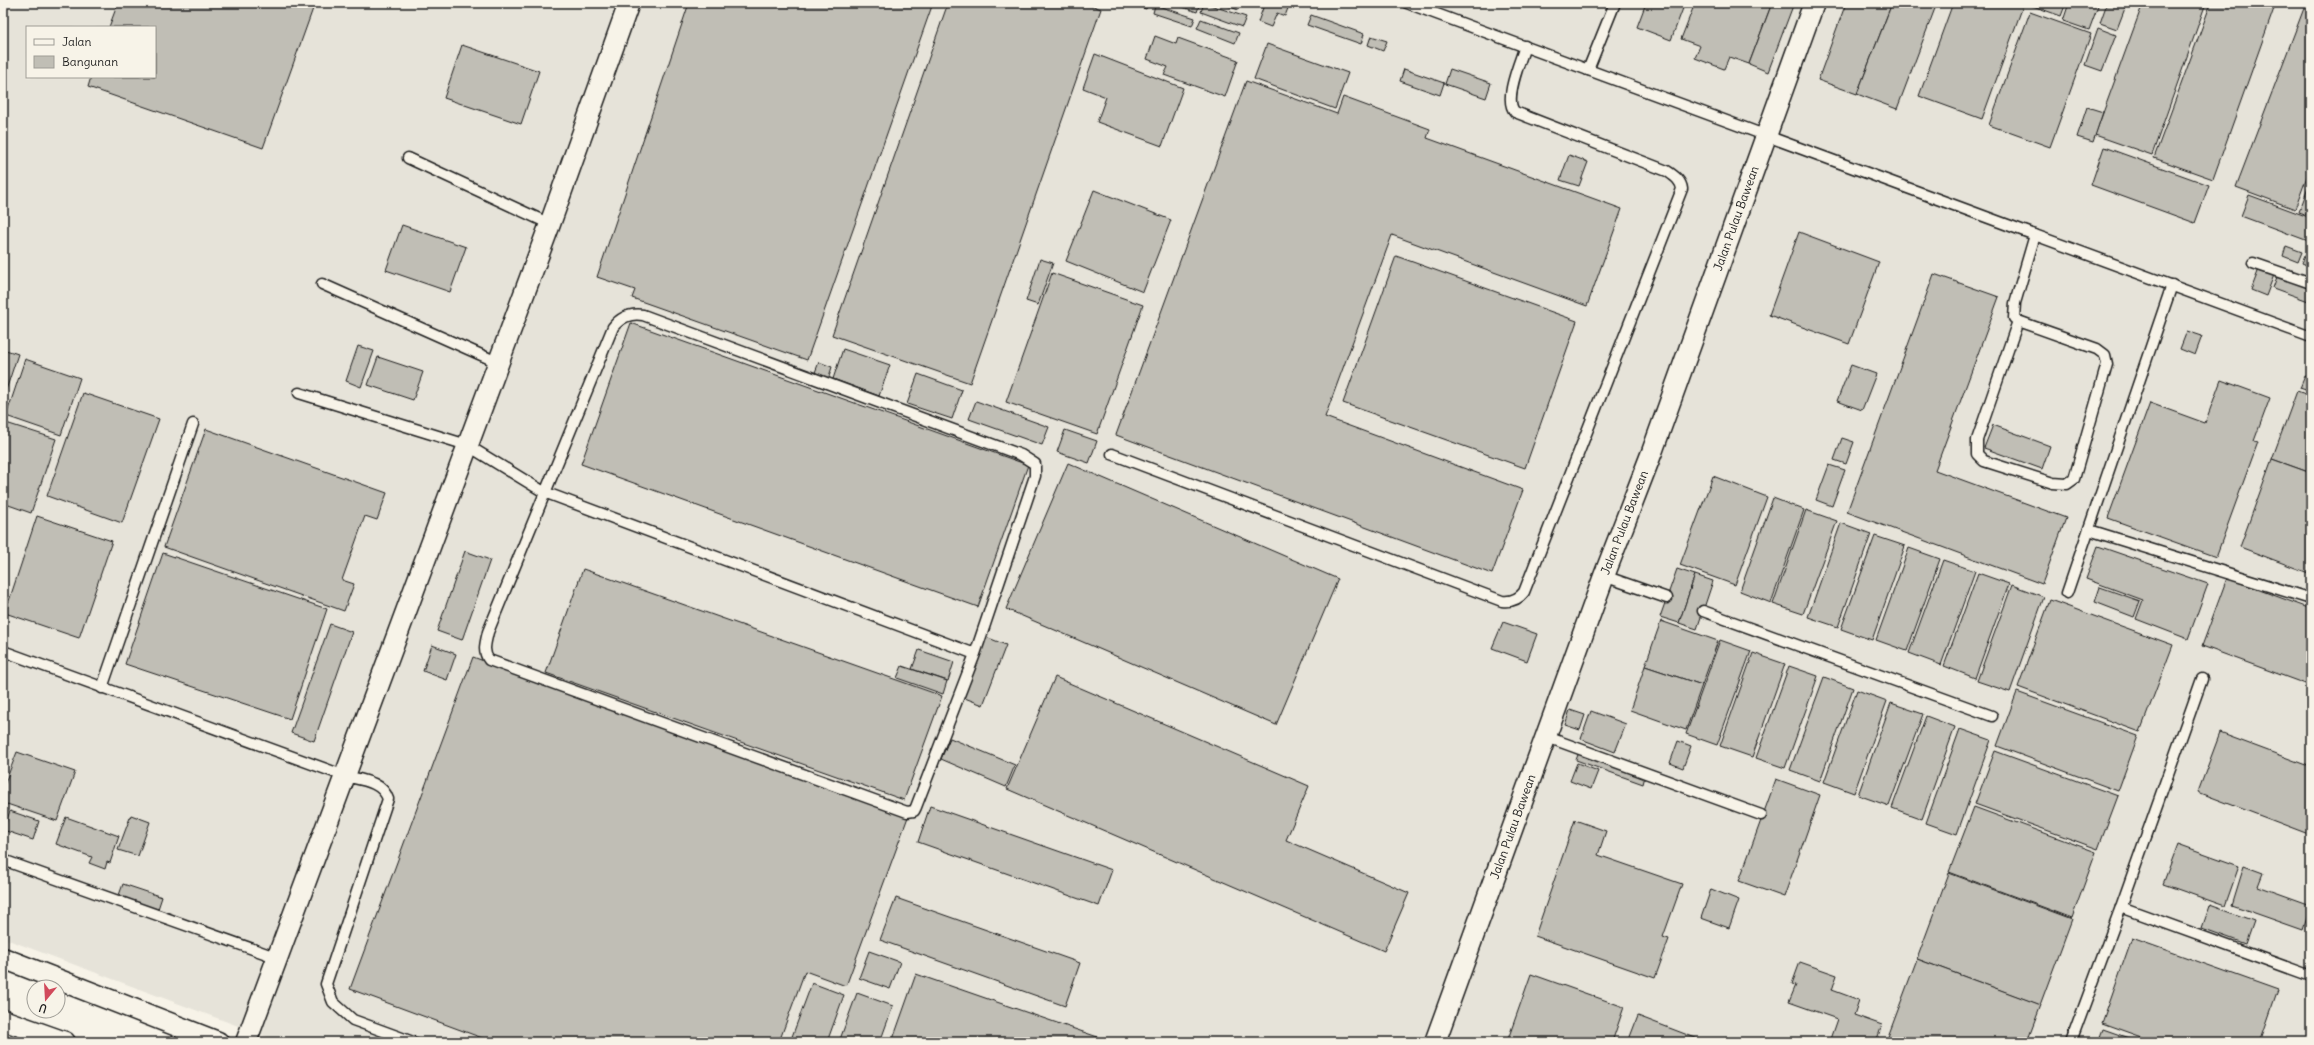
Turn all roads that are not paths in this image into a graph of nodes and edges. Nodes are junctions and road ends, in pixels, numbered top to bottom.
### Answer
1 (1407, 3) edge
2 (1616, 3) edge
3 (1814, 3) edge
4 (627, 4) edge
5 (1525, 46) junction
6 (1588, 70) junction
7 (1766, 135) junction
8 (408, 158) dead end
9 (550, 224) junction
10 (2035, 235) junction
11 (2253, 263) dead end
12 (2311, 283) edge
13 (322, 284) dead end
14 (2172, 285) junction
15 (2018, 321) junction
16 (2311, 337) edge
17 (497, 362) junction
18 (299, 393) dead end
19 (193, 424) dead end
20 (467, 445) junction
21 (1112, 454) dead end
22 (544, 492) junction
23 (2089, 530) junction
24 (1604, 576) junction
25 (2067, 593) dead end
26 (1667, 598) dead end
27 (2311, 599) edge
28 (1703, 611) dead end
29 (3, 651) edge
30 (975, 654) junction
31 (2202, 679) dead end
32 (102, 688) junction
33 (1992, 716) dead end
34 (1547, 737) junction
35 (345, 776) junction
36 (1761, 815) dead end
37 (3, 860) edge
38 (2122, 907) junction
39 (3, 958) edge
40 (278, 958) junction
41 (2310, 974) edge
42 (3, 1020) edge
43 (65, 1042) edge
44 (218, 1042) edge
45 (246, 1042) edge
46 (413, 1042) edge
47 (1435, 1042) edge
48 (2071, 1042) edge

1 - 5 lane
2 - 6 lane
3 - 7 street, Jalan Pulau Bawean
4 - 9 street
5 - 6 lane
5 - 21 lane
6 - 7 lane
7 - 10 lane
7 - 24 street, Jalan Pulau Bawean
8 - 9 lane
9 - 17 street
10 - 14 lane
10 - 15 lane
11 - 12 lane
13 - 17 lane
14 - 16 lane
14 - 23 lane
15 - 15 lane
17 - 20 street
18 - 20 lane
19 - 32 lane
20 - 22 lane
20 - 35 street
22 - 30 lane
22 - 30 lane
22 - 30 lane
23 - 25 lane
23 - 27 lane
24 - 26 lane
24 - 34 street, Jalan Pulau Bawean
28 - 33 lane
29 - 32 lane
31 - 38 lane
32 - 35 lane
34 - 36 lane
34 - 47 street, Jalan Pulau Bawean
35 - 40 street
35 - 46 lane
37 - 40 lane
38 - 41 lane
38 - 48 lane
39 - 44 street
40 - 45 street
42 - 43 street

